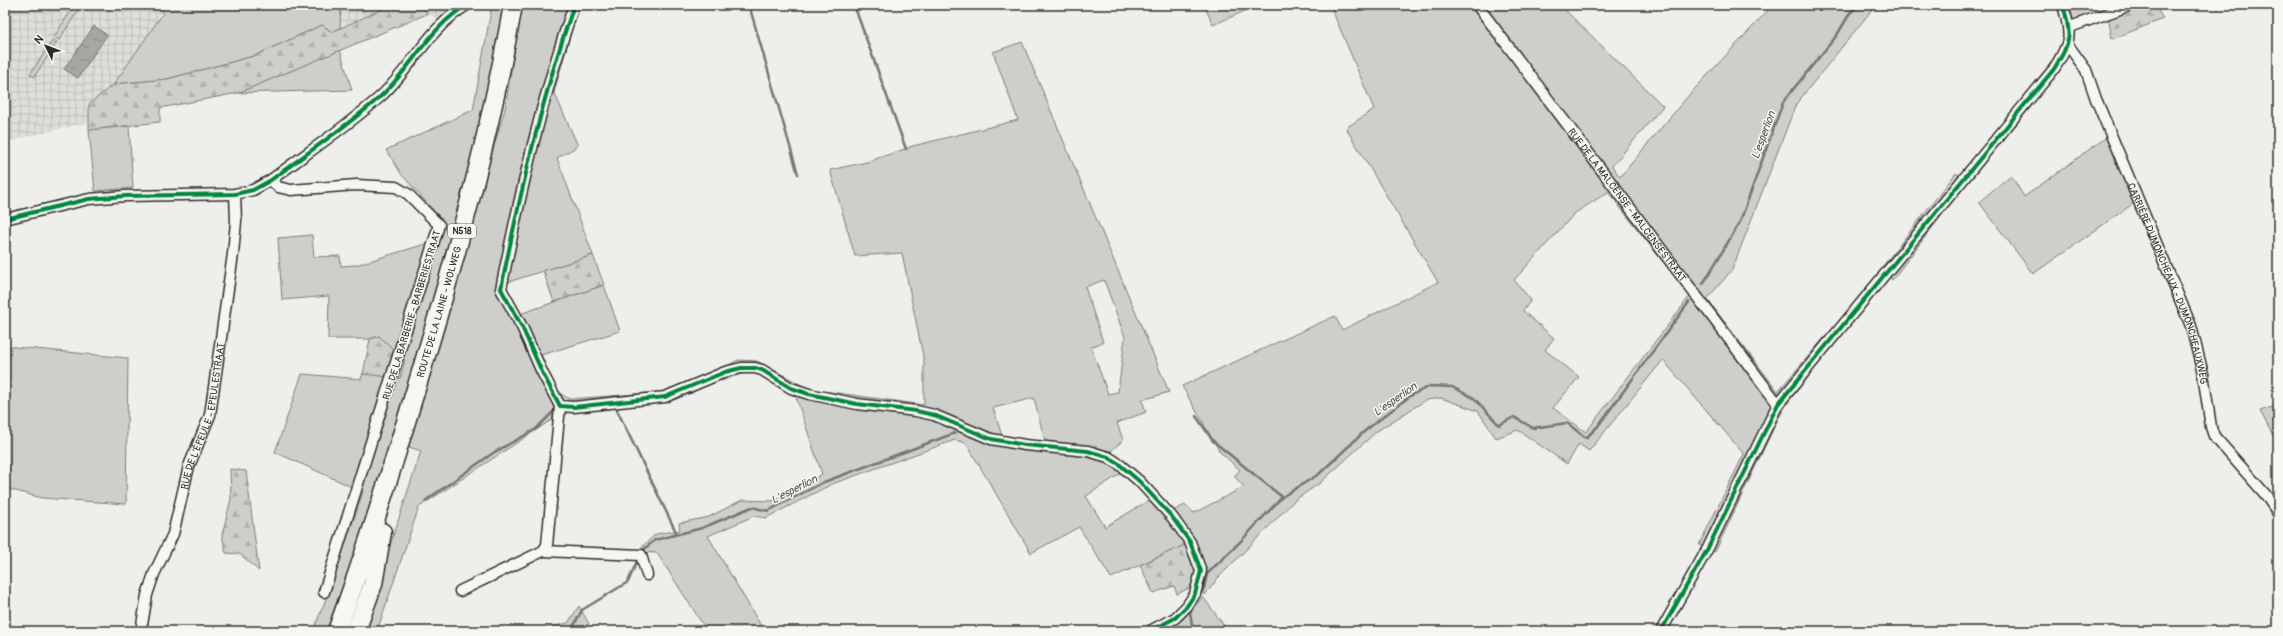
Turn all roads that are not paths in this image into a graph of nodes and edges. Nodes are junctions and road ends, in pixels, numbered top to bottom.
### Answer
1 (467, 5) edge
2 (513, 5) edge
3 (574, 5) edge
4 (1477, 5) edge
5 (2063, 5) edge
6 (2131, 5) edge
7 (2070, 27) junction
8 (2068, 45) junction
9 (271, 180) junction
10 (235, 194) junction
11 (5, 220) edge
12 (1778, 404) junction
13 (560, 406) junction
14 (396, 453) junction
15 (2278, 514) edge
16 (543, 551) junction
17 (647, 575) dead end
18 (460, 591) dead end
19 (324, 592) dead end
20 (1663, 630) edge
21 (141, 631) edge
22 (337, 631) edge
23 (356, 631) edge
24 (1150, 631) edge

1 - 9 street
2 - 14 highway, ROUTE DE LA LAINE - WOLWEG / N518
3 - 13 street
4 - 12 street, RUE DE LA MALCENSE - MALCENSESTRAAT
5 - 7 street
6 - 7 street
7 - 8 street
8 - 12 street
8 - 15 street, CARRIÈRE DUMONCHEAUX - DUMONCHEAUXWEG
9 - 10 street
9 - 19 street, RUE DE LA BARBERIE - BARBERIESTRAAT
10 - 11 street
10 - 21 street, RUE DE L'ÉPEULE - EPEULESTRAAT
12 - 20 street
13 - 16 street
13 - 24 street
14 - 22 highway, ROUTE DE LA LAINE - WOLWEG / N518
14 - 23 highway, ROUTE DE LA LAINE - WOLWEG / N518
16 - 17 street
16 - 18 street

